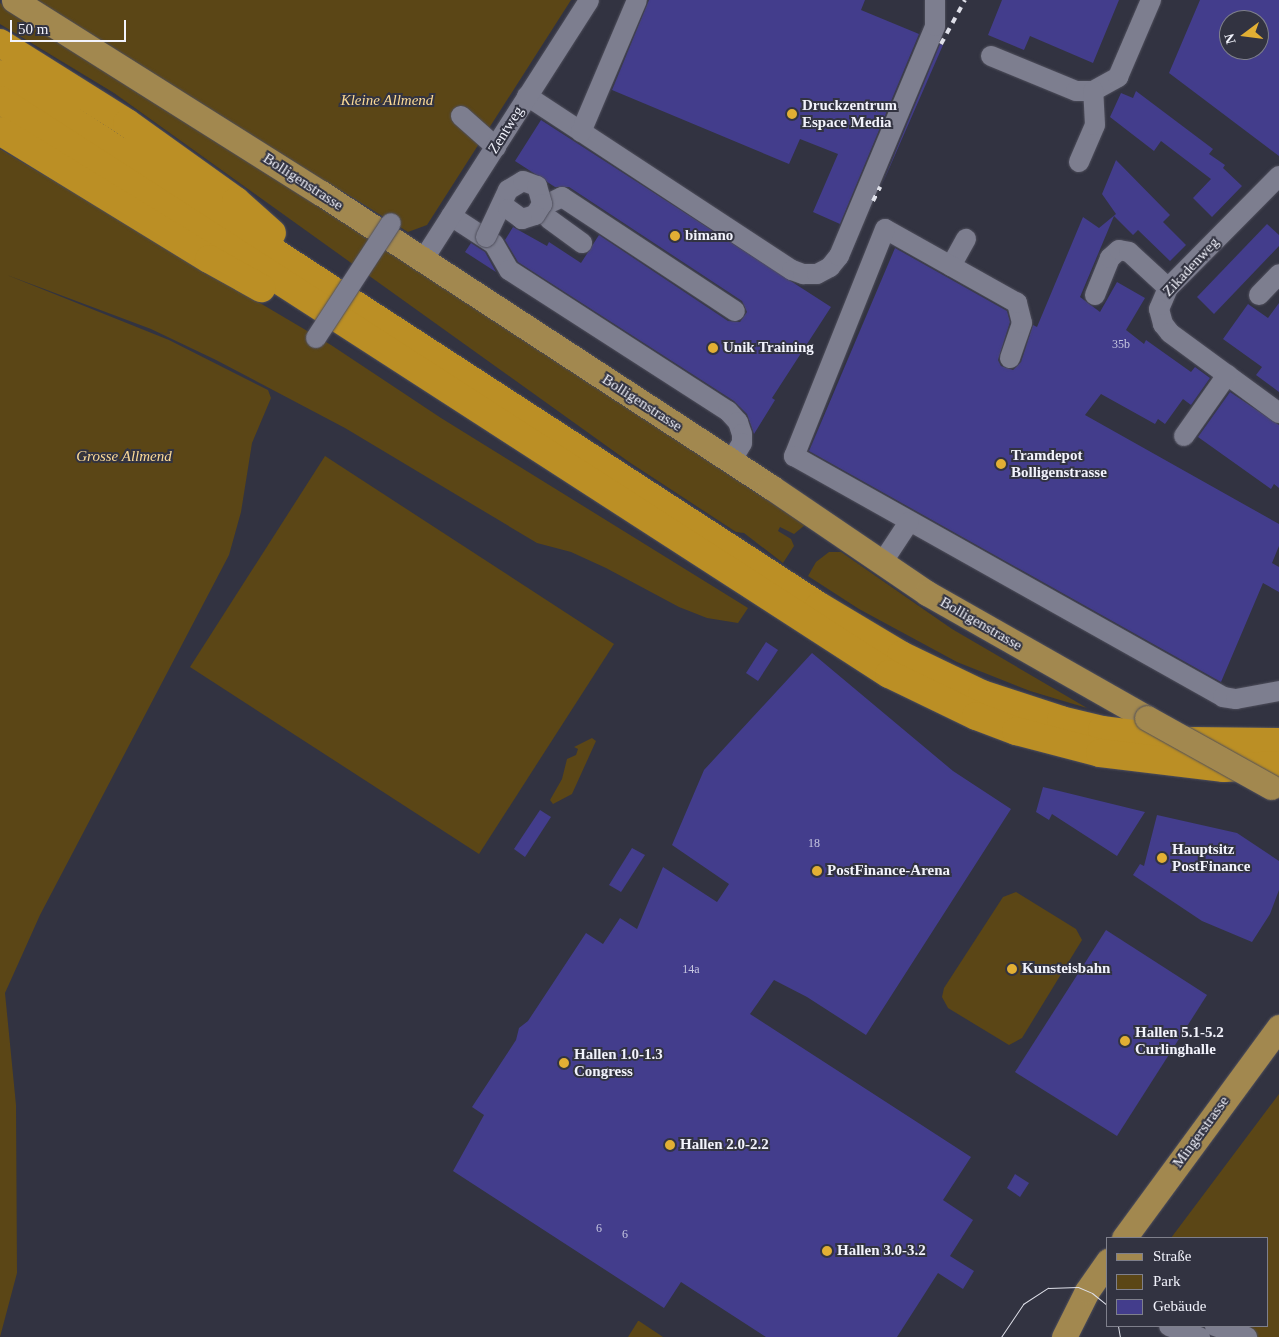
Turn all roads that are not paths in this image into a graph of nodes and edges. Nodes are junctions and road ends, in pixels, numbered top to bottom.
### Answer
1 (14, 0) edge
2 (589, 0) edge
3 (637, 0) edge
4 (935, 0) edge
5 (1152, 0) edge
6 (0, 42) edge
7 (991, 56) dead end
8 (0, 74) edge
9 (1093, 90) junction
10 (527, 96) junction
11 (0, 100) edge
12 (461, 116) dead end
13 (0, 131) edge
14 (582, 132) junction
15 (496, 147) junction
16 (1079, 162) dead end
17 (1275, 186) edge
18 (508, 209) dead end
19 (451, 216) junction
20 (391, 223) dead end
21 (966, 239) dead end
22 (490, 241) junction
23 (582, 243) dead end
24 (423, 260) junction
25 (951, 266) junction
26 (1279, 274) edge
27 (1168, 288) junction
28 (338, 292) junction
29 (1095, 295) dead end
30 (1259, 295) dead end
31 (735, 311) dead end
32 (316, 338) dead end
33 (383, 349) junction
34 (1010, 358) dead end
35 (1227, 375) junction
36 (1279, 413) edge
37 (1184, 436) dead end
38 (731, 461) junction
39 (909, 522) junction
40 (882, 563) junction
41 (1279, 691) edge
42 (1279, 742) edge
43 (1276, 781) edge
44 (1279, 1027) edge
45 (1125, 1237) edge
46 (1100, 1278) edge
47 (1172, 1327) edge
48 (1218, 1327) edge
49 (1045, 1337) edge
50 (1064, 1337) edge
51 (1200, 1337) edge
52 (1247, 1337) edge

1 - 24 main road, Bolligenstrasse
2 - 10 street, Zentweg
3 - 14 street
4 - 14 street
5 - 9 street
6 - 28 highway
7 - 9 street
8 - 28 highway
9 - 16 street
10 - 14 street
10 - 15 street, Zentweg
11 - 33 highway
12 - 15 street
13 - 33 highway
15 - 19 street, Zentweg
17 - 27 street, Zikadenweg
18 - 22 street, bridge
19 - 22 street
19 - 24 street, Zentweg
20 - 32 street, bridge
21 - 25 street
22 - 38 street
23 - 31 street
24 - 38 main road, Bolligenstrasse
25 - 34 street
25 - 39 street
26 - 30 street
27 - 29 street
27 - 35 street, Zikadenweg
28 - 42 highway
33 - 43 highway
35 - 36 street, Zikadenweg
35 - 37 street
38 - 40 main road, Bolligenstrasse
39 - 40 street
39 - 41 street
40 - 43 main road, Bolligenstrasse, bridge
44 - 45 main road, Mingerstrasse
46 - 49 main road
46 - 50 main road
47 - 51 street
48 - 52 street

